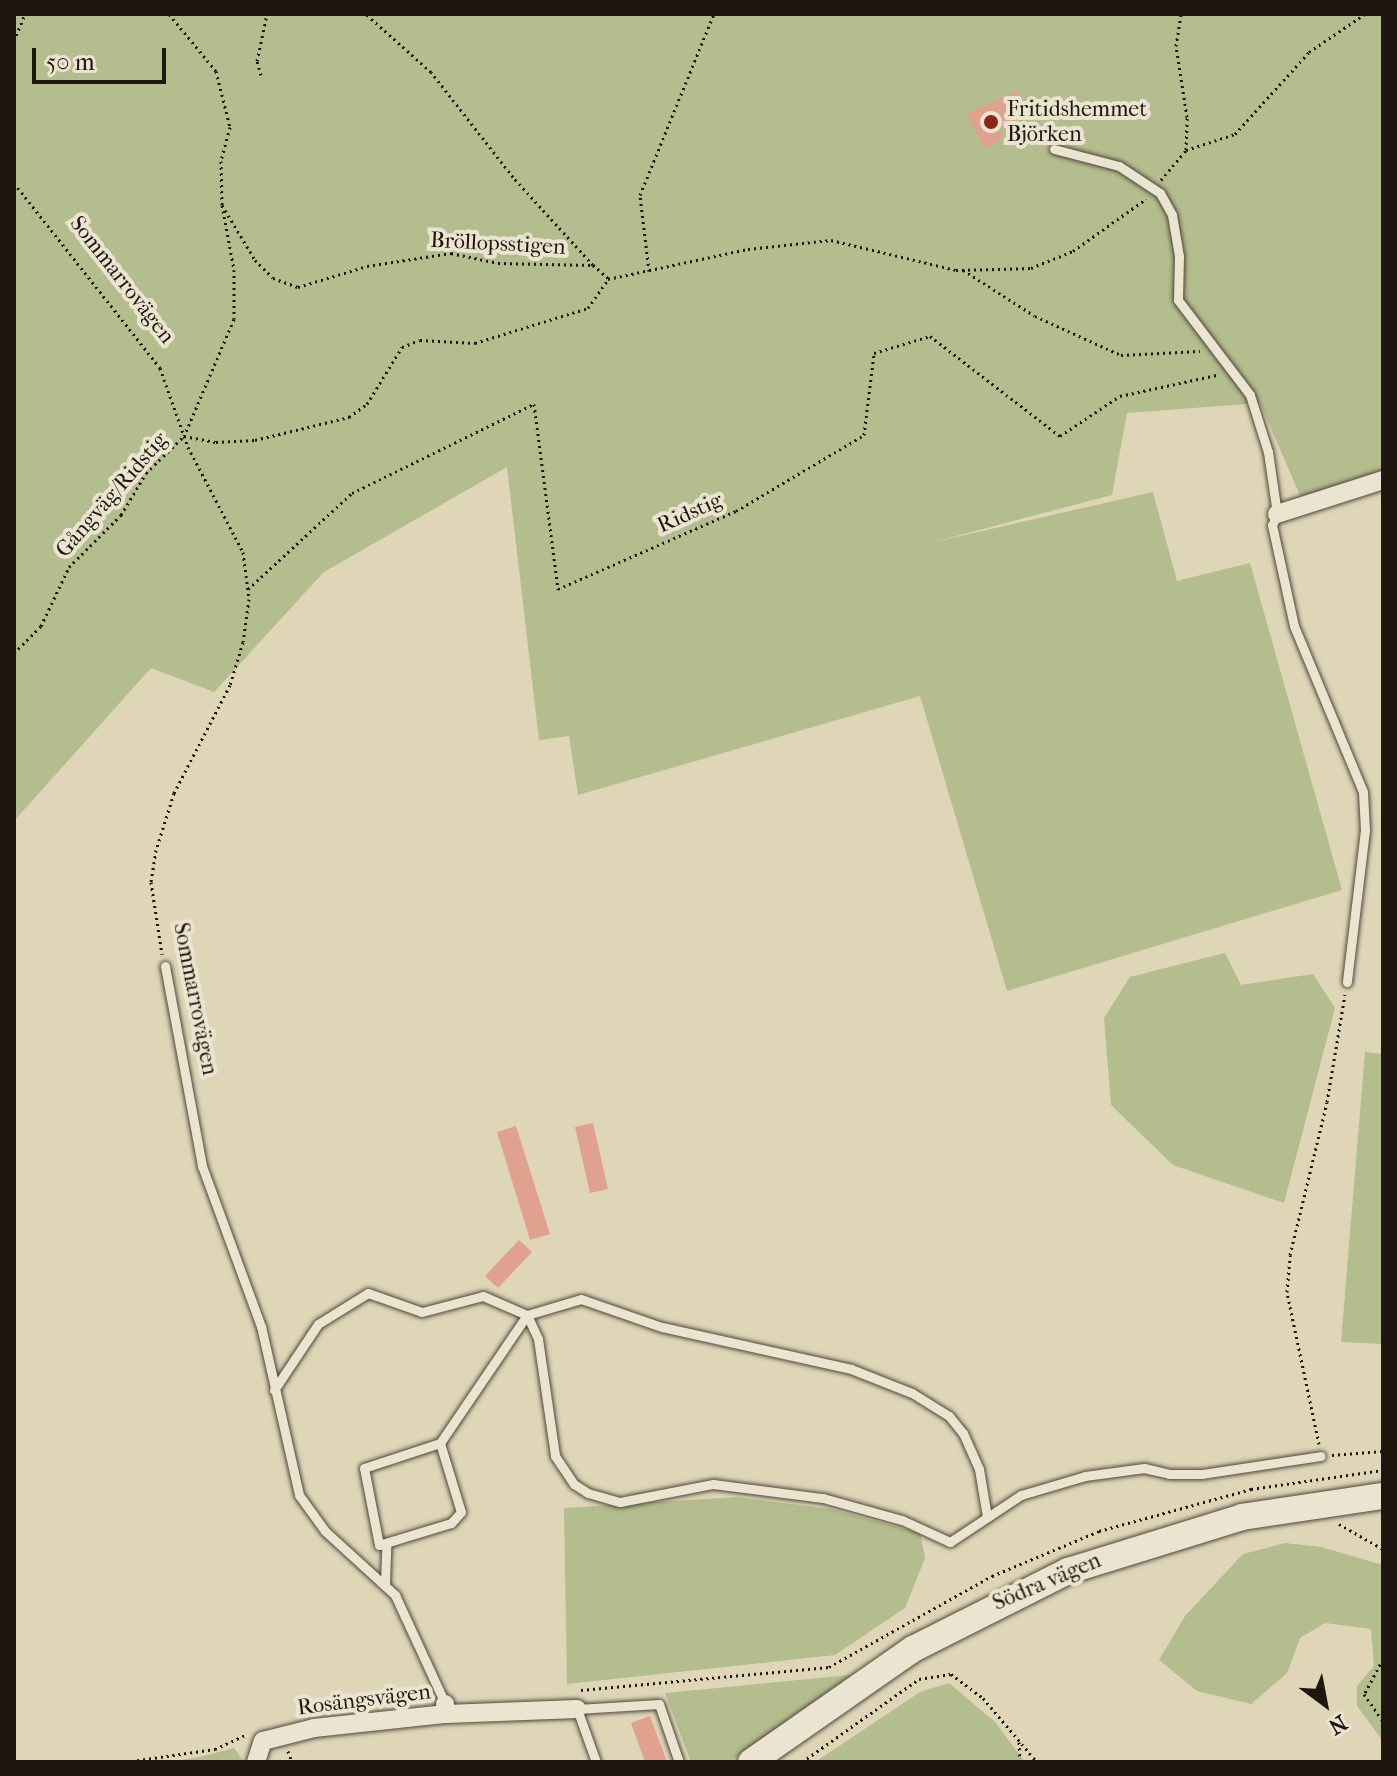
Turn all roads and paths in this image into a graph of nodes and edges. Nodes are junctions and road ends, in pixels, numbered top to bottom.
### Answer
1 (25, 14) edge
2 (169, 14) edge
3 (267, 14) edge
4 (366, 14) edge
5 (714, 14) edge
6 (1181, 14) edge
7 (1365, 14) edge
8 (14, 41) edge
9 (261, 75) dead end
10 (1054, 149) dead end
11 (1186, 150) junction
12 (14, 183) edge
13 (1155, 188) junction
14 (222, 205) junction
15 (593, 265) junction
16 (963, 270) junction
17 (649, 271) junction
18 (608, 279) junction
19 (1215, 351) junction
20 (1232, 373) junction
21 (184, 436) junction
22 (1383, 480) edge
23 (1277, 514) junction
24 (248, 589) junction
25 (14, 653) edge
26 (165, 966) joint
27 (1347, 982) joint
28 (527, 1315) junction
29 (274, 1390) junction
30 (440, 1443) junction
31 (1383, 1451) edge
32 (1321, 1456) junction
33 (1383, 1470) edge
34 (1323, 1476) junction
35 (1383, 1496) edge
36 (1329, 1502) junction
37 (987, 1517) junction
38 (386, 1546) junction
39 (1383, 1549) edge
40 (385, 1583) junction
41 (1383, 1659) edge
42 (569, 1692) dead end
43 (445, 1708) junction
44 (577, 1709) junction
45 (1383, 1721) edge
46 (1019, 1742) junction
47 (256, 1762) edge
48 (596, 1762) edge
49 (679, 1762) edge
50 (751, 1762) edge
51 (802, 1762) edge
52 (1020, 1762) edge
53 (1037, 1762) edge

1 - 8 path
2 - 14 path, Bröllopsstigen
3 - 9 path
4 - 15 path, Bröllopsstigen
5 - 17 path
6 - 11 path
7 - 11 path
10 - 13 lane
11 - 13 path
12 - 21 path, Sommarrovägen
13 - 16 path
13 - 19 lane
14 - 15 path, Bröllopsstigen
14 - 21 path
15 - 18 path
16 - 17 path
16 - 19 path
17 - 18 path
18 - 21 path
19 - 20 lane
20 - 23 lane
20 - 24 path, Ridstig
21 - 24 path, Sommarrovägen
21 - 25 path, Gångväg/Ridstig
22 - 23 street
23 - 27 lane
24 - 26 path, Sommarrovägen
26 - 29 lane, Sommarrovägen
27 - 32 path
28 - 29 lane
28 - 30 lane
28 - 37 lane
28 - 37 lane
29 - 40 lane, Sommarrovägen
30 - 38 lane
30 - 38 lane
31 - 32 path
32 - 34 path
32 - 37 lane
33 - 34 path
34 - 36 path
34 - 42 path
35 - 36 main road, Södra vägen
36 - 39 path
36 - 50 main road, Södra vägen
38 - 40 lane
40 - 43 lane, Sommarrovägen
41 - 45 path
43 - 44 street
43 - 47 street, Rosängsvägen
44 - 48 lane
44 - 49 lane
46 - 51 path
46 - 52 path
46 - 53 path

